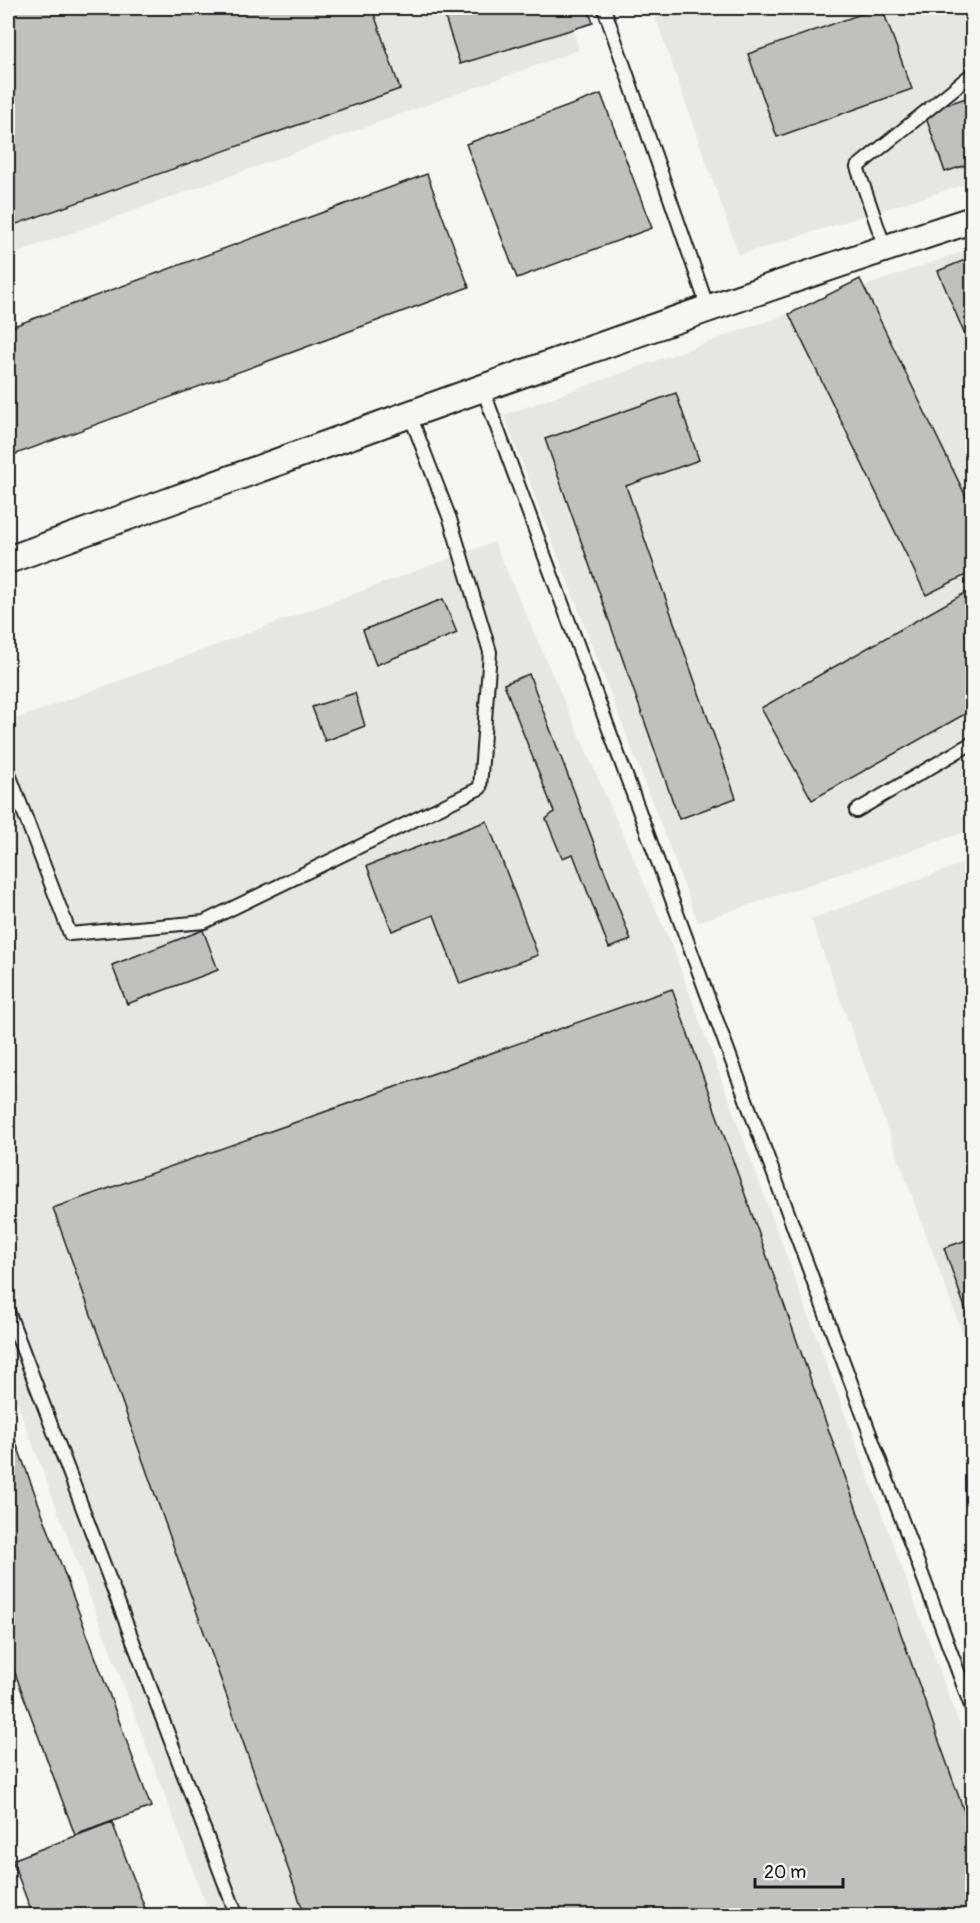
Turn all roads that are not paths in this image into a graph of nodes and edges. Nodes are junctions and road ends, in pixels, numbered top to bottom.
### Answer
1 (604, 8) edge
2 (972, 74) edge
3 (972, 220) edge
4 (885, 248) junction
5 (708, 308) junction
6 (482, 387) junction
7 (410, 414) junction
8 (8, 560) edge
9 (972, 743) edge
10 (8, 771) edge
11 (856, 811) dead end
12 (8, 1311) edge
13 (972, 1709) edge
14 (237, 1916) edge

1 - 5 lane
2 - 4 lane
3 - 4 street
4 - 5 street
5 - 6 street
6 - 7 street
6 - 13 lane
7 - 8 street
7 - 10 lane
9 - 11 lane
12 - 14 lane

